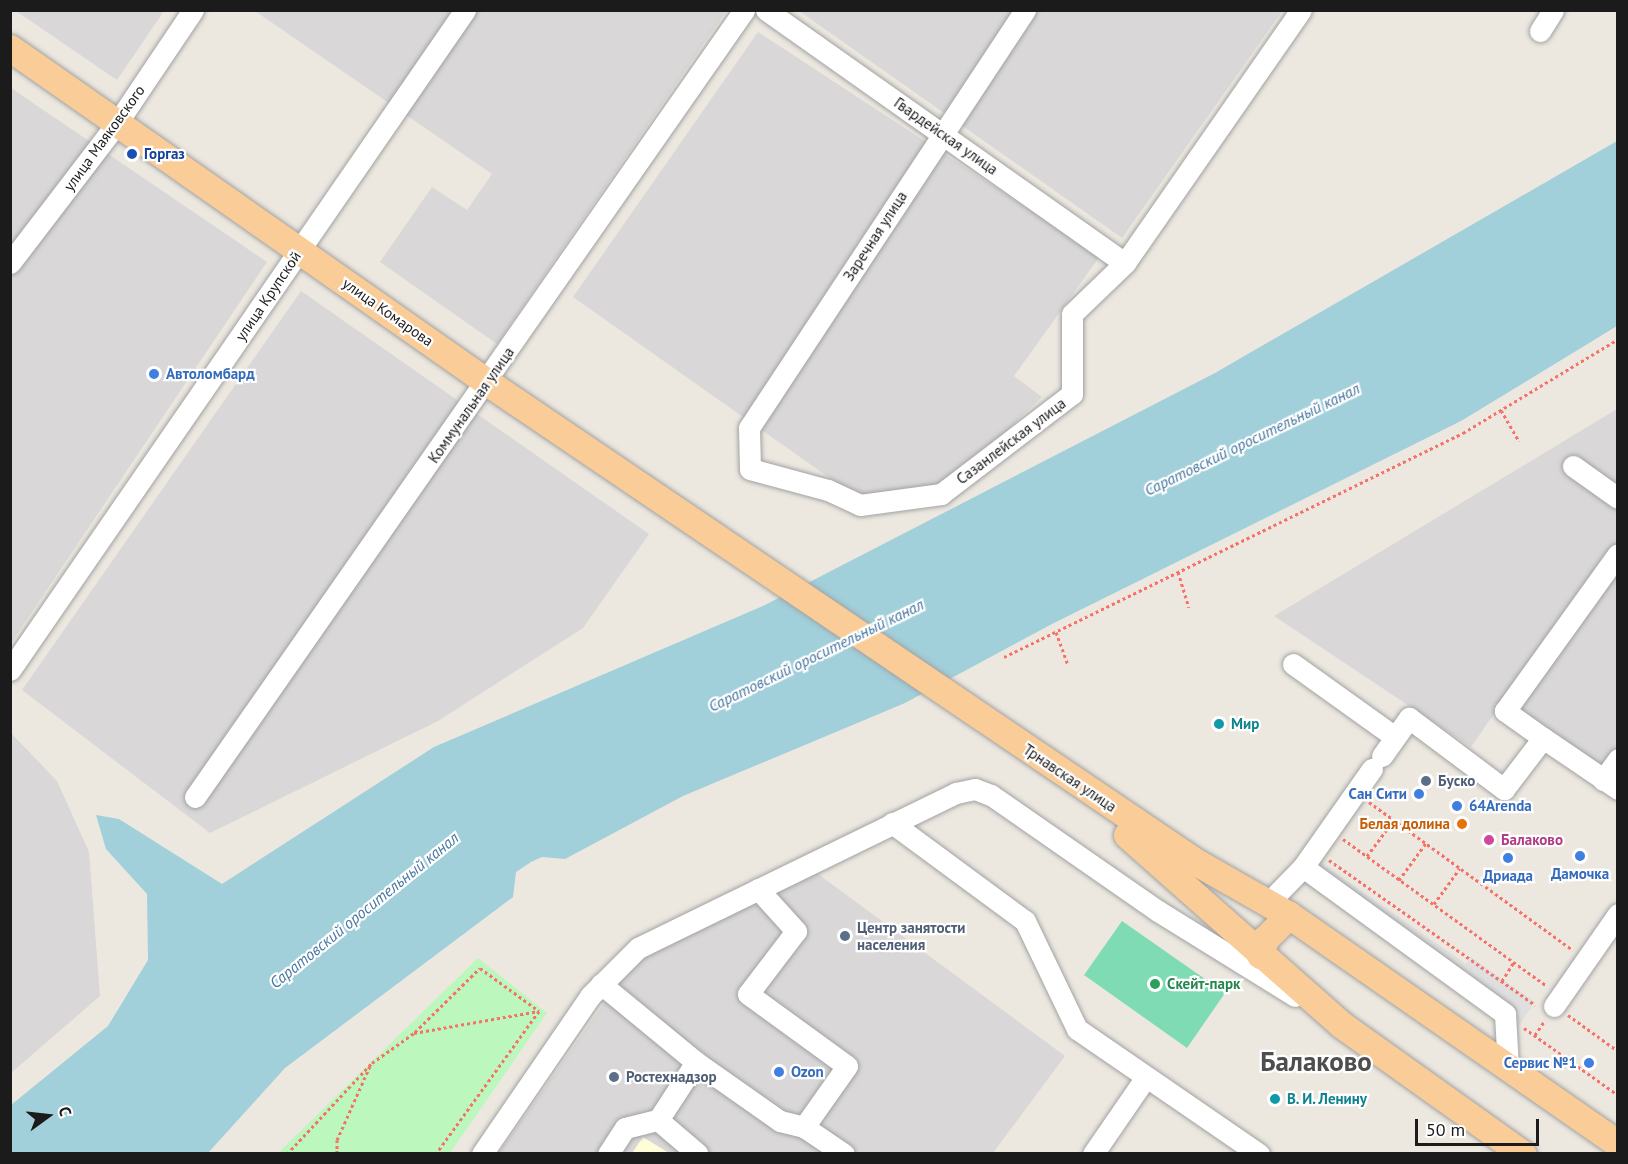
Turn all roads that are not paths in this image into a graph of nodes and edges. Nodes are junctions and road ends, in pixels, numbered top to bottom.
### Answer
1 (193, 10) edge
2 (465, 10) edge
3 (744, 10) edge
4 (766, 10) edge
5 (1025, 10) edge
6 (1301, 10) edge
7 (1553, 10) edge
8 (1540, 31) dead end
9 (10, 48) edge
10 (117, 123) junction
11 (942, 133) junction
12 (300, 249) junction
13 (10, 263) edge
14 (1125, 263) junction
15 (487, 382) junction
16 (1573, 466) dead end
17 (750, 469) joint
18 (1617, 498) edge
19 (1617, 554) edge
20 (1293, 664) dead end
21 (10, 670) edge
22 (1395, 737) junction
23 (1011, 738) junction
24 (1543, 738) junction
25 (1617, 759) edge
26 (1610, 784) edge
27 (195, 797) dead end
28 (892, 823) junction
29 (1309, 858) junction
30 (1181, 879) junction
31 (758, 889) junction
32 (1279, 909) junction
33 (1158, 910) junction
34 (1617, 914) edge
35 (1260, 955) junction
36 (600, 984) junction
37 (1552, 1003) road end
38 (1342, 1025) junction
39 (696, 1062) junction
40 (1508, 1068) junction
41 (1146, 1077) junction
42 (658, 1120) junction
43 (804, 1127) junction
44 (1617, 1144) edge
45 (701, 1152) edge
46 (482, 1154) edge
47 (608, 1154) edge
48 (844, 1154) edge
49 (1093, 1154) edge
50 (1259, 1154) edge
51 (1523, 1154) edge

1 - 10 street, улица Маяковского
2 - 12 street, улица Крупской
3 - 15 street, Коммунальная улица
4 - 11 street, Гвардейская улица
5 - 11 street, Заречная улица
6 - 14 street, Сазанлейская улица
7 - 8 street
9 - 10 main road, улица Комарова
10 - 12 main road, улица Комарова
10 - 13 street, улица Маяковского
11 - 14 street, Гвардейская улица
11 - 17 street, Заречная улица
12 - 15 main road, улица Комарова
12 - 21 street, улица Крупской
14 - 17 street, Сазанлейская улица
15 - 23 main road, улица Комарова
15 - 27 street, Коммунальная улица
16 - 18 street
19 - 24 street
20 - 22 street
22 - 24 street
22 - 29 street
23 - 30 main road, Трнавская улица
23 - 32 main road, Трнавская улица
24 - 26 street
25 - 26 street
28 - 31 street
28 - 33 street
28 - 41 street
29 - 32 street
29 - 40 street
30 - 33 street
30 - 35 main road, Трнавская улица
31 - 36 street
31 - 43 street
32 - 35 main road
32 - 40 main road, Трнавская улица
33 - 38 street
34 - 37 street
35 - 38 main road, Трнавская улица
36 - 39 street
36 - 46 street
38 - 51 main road, Трнавская улица
39 - 42 street
39 - 43 street
40 - 44 main road, Трнавская улица
41 - 49 street
41 - 50 street
42 - 45 street
42 - 47 street
43 - 48 street

